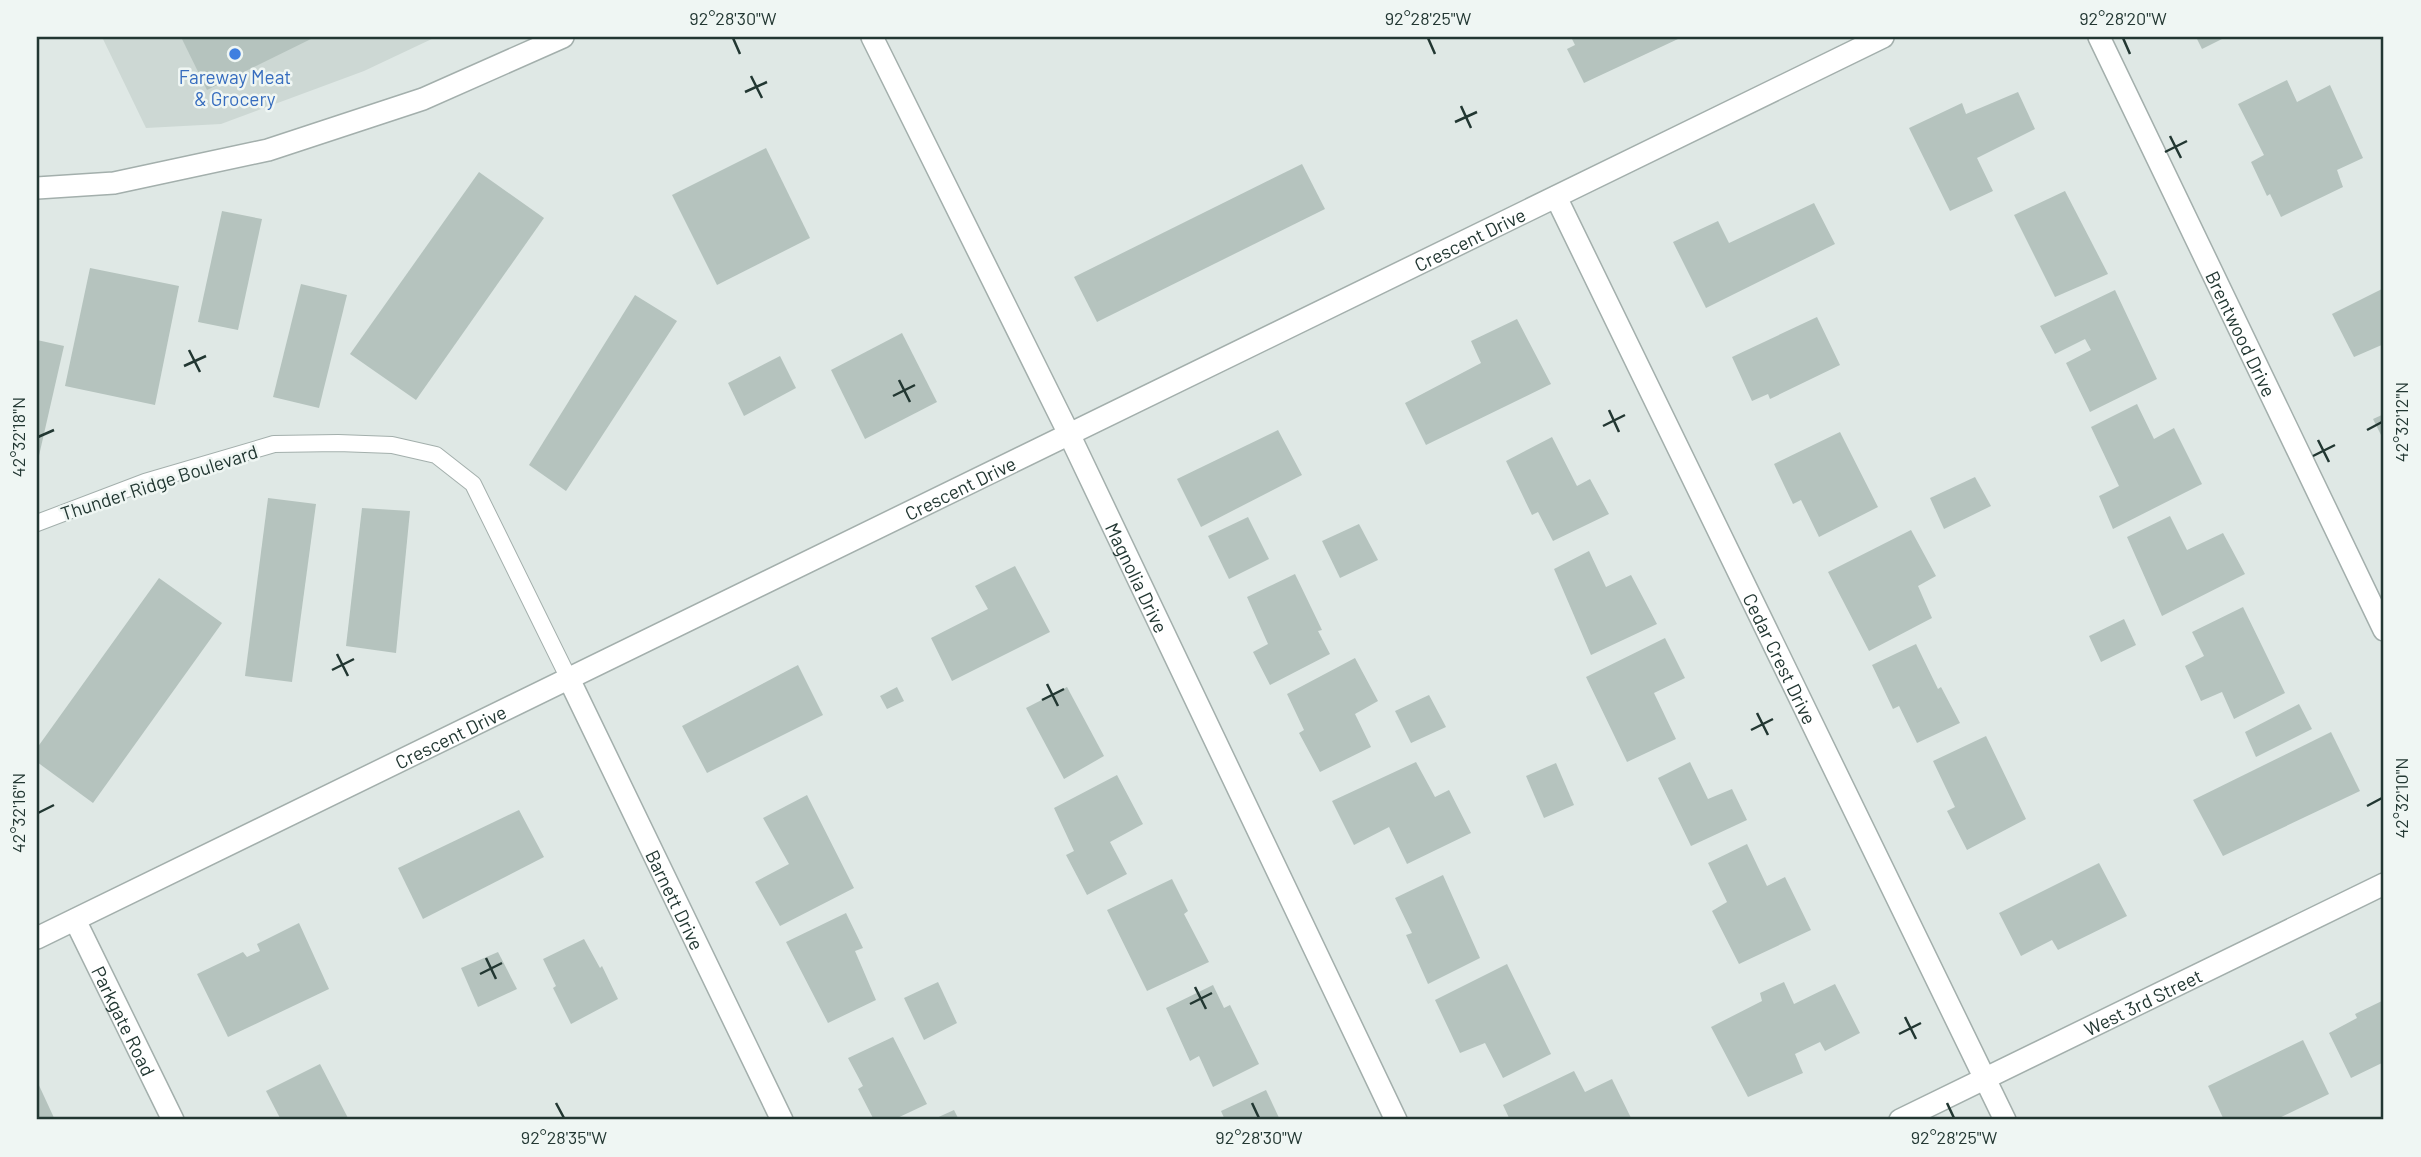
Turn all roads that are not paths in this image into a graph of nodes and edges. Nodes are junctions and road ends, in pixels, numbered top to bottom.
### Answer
1 (563, 37) edge
2 (872, 37) edge
3 (1883, 37) edge
4 (2099, 37) edge
5 (37, 188) edge
6 (1556, 197) junction
7 (1069, 434) junction
8 (37, 523) edge
9 (2384, 630) edge
10 (569, 679) junction
11 (2384, 884) edge
12 (75, 920) junction
13 (37, 938) edge
14 (1985, 1079) junction
15 (173, 1120) edge
16 (782, 1120) edge
17 (1396, 1120) edge
18 (1899, 1120) edge
19 (2005, 1120) edge

1 - 5 street
2 - 7 street, Magnolia Drive
3 - 6 street, Crescent Drive
4 - 9 street, Brentwood Drive
6 - 7 street, Crescent Drive
6 - 14 street, Cedar Crest Drive
7 - 10 street, Crescent Drive
7 - 17 street, Magnolia Drive
8 - 10 lane, Thunder Ridge Boulevard
10 - 12 street, Crescent Drive
10 - 16 street, Barnett Drive
11 - 14 street, West 3rd Street
12 - 13 street, Crescent Drive
12 - 15 street, Parkgate Road
14 - 18 street, West 3rd Street
14 - 19 street, Cedar Crest Drive

